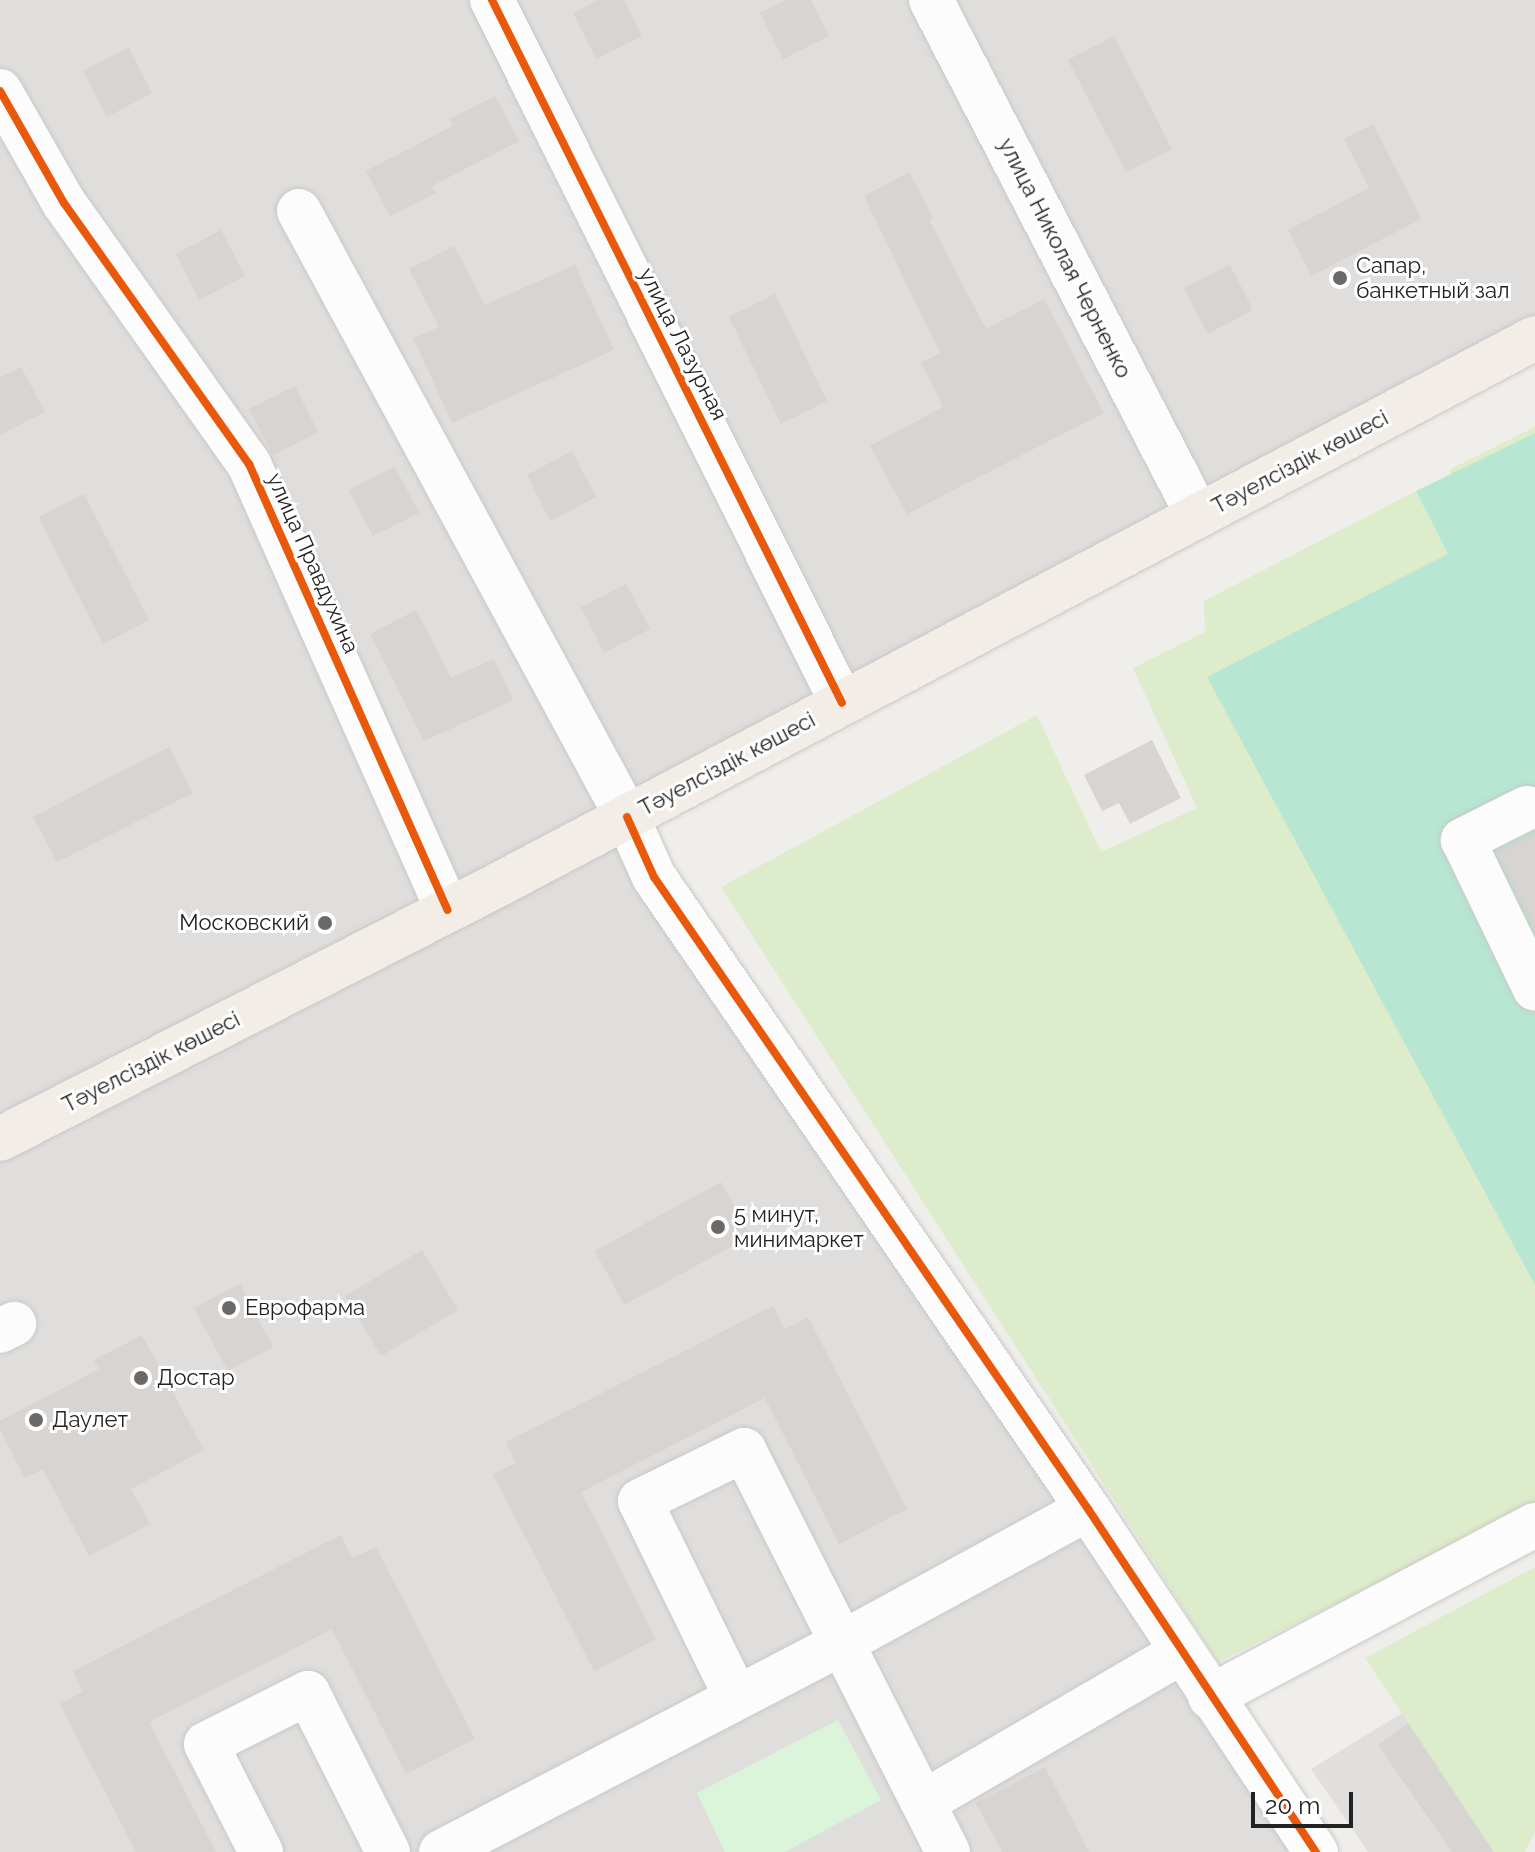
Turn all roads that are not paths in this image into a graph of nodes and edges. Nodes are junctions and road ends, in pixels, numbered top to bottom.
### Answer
1 (492, 0) edge
2 (931, 0) edge
3 (0, 91) edge
4 (299, 211) dead end
5 (1535, 338) edge
6 (1198, 516) junction
7 (842, 703) junction
8 (1527, 808) dead end
9 (627, 817) junction
10 (448, 910) junction
11 (1535, 989) edge
12 (0, 1139) edge
13 (1088, 1509) junction
14 (1535, 1525) edge
15 (840, 1644) junction
16 (1180, 1653) junction
17 (736, 1697) junction
18 (1210, 1697) junction
19 (924, 1802) junction
20 (261, 1852) edge
21 (388, 1852) edge
22 (441, 1852) edge
23 (948, 1852) edge
24 (1316, 1852) edge

1 - 7 street, улица Лазурная
2 - 6 street, улица Николая Черненко
3 - 10 street, улица Правдухина
4 - 9 street
5 - 6 main road, Тәуелсіздік көшесі
6 - 7 main road, Тәуелсіздік көшесі
7 - 9 main road, Тәуелсіздік көшесі
8 - 11 street
9 - 10 main road, Тәуелсіздік көшесі
9 - 13 street
10 - 12 main road, Тәуелсіздік көшесі
13 - 15 street
13 - 16 street
14 - 18 street
15 - 17 street
15 - 17 street
15 - 19 street
16 - 18 street
16 - 19 street
17 - 22 street
18 - 24 street
19 - 23 street
20 - 21 street

